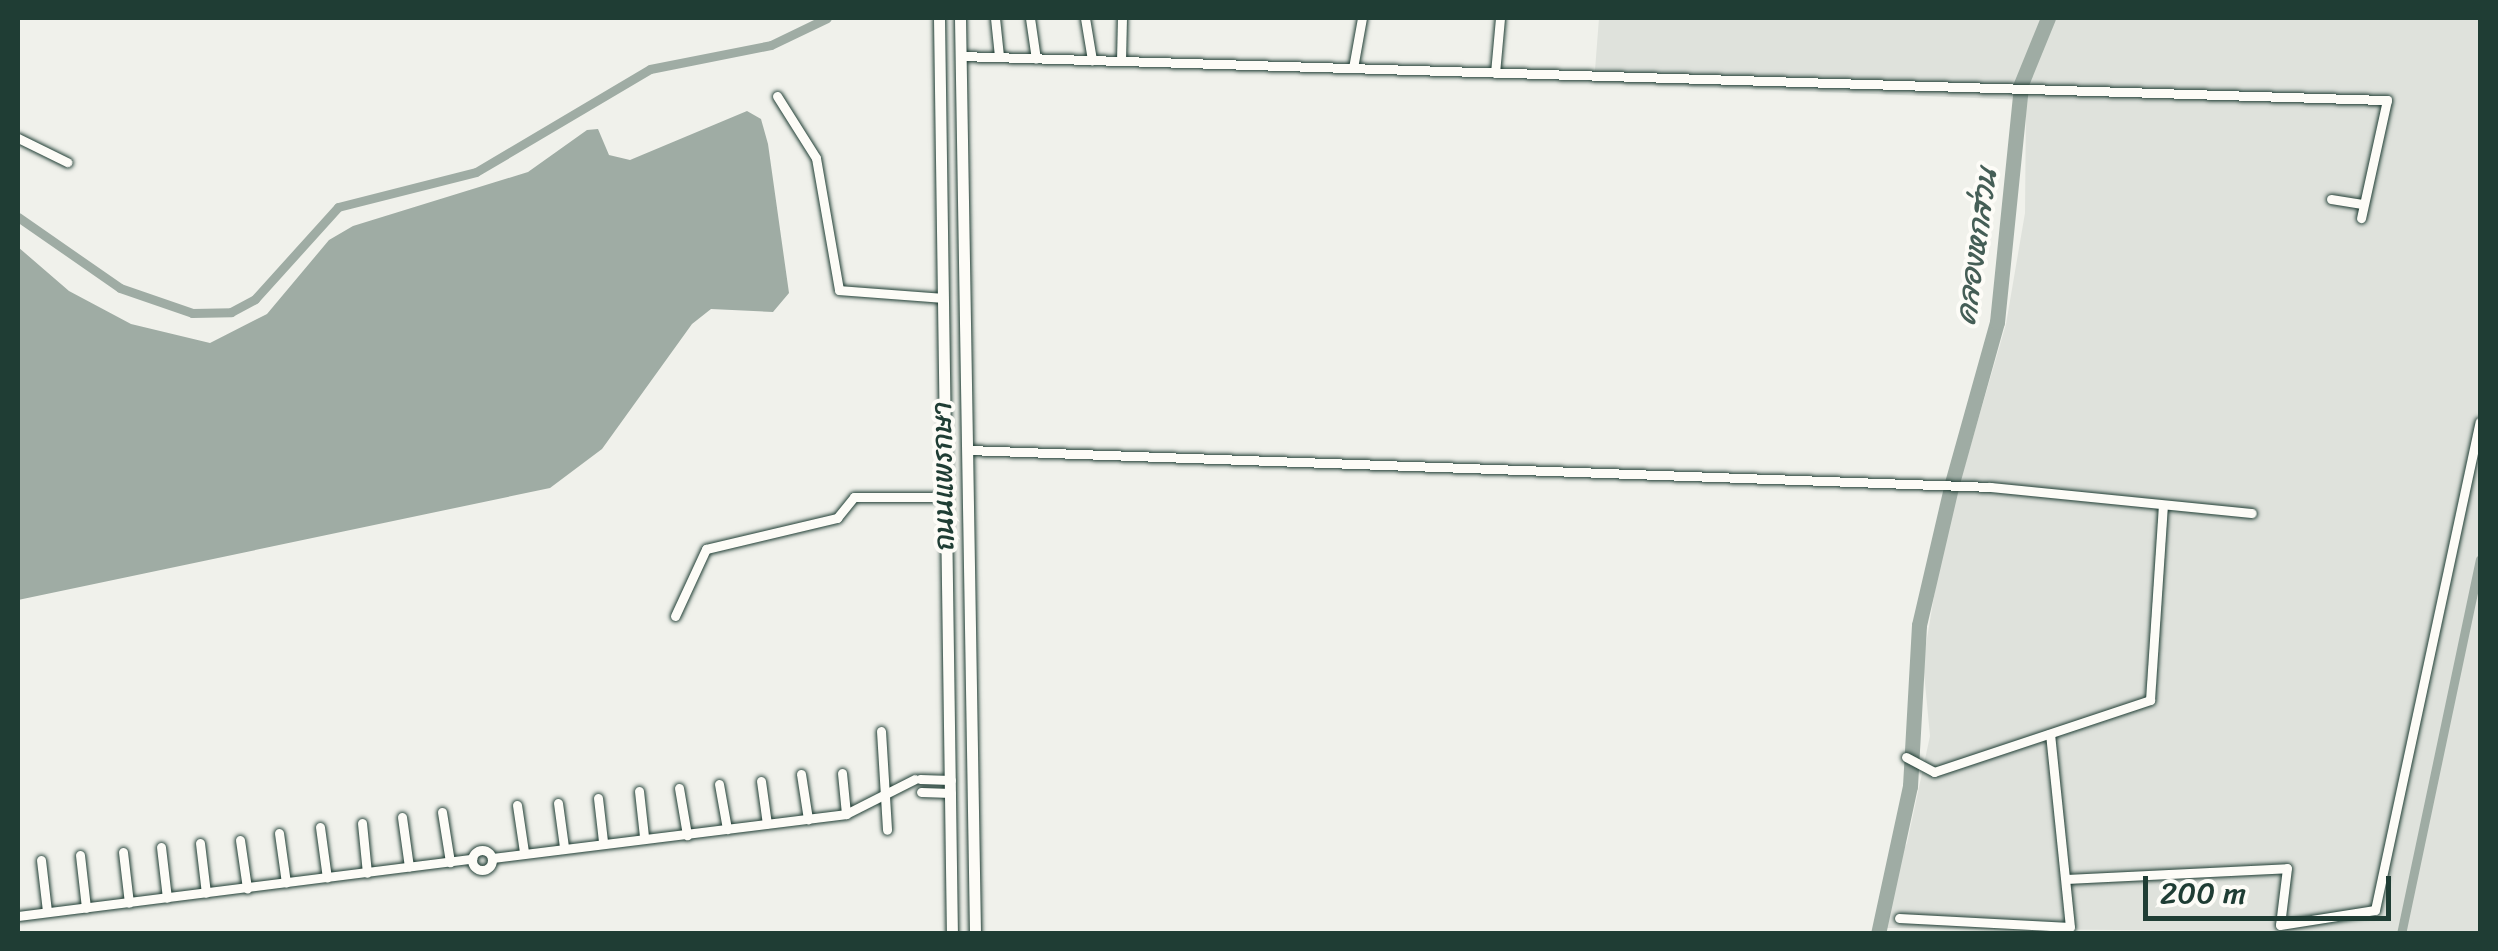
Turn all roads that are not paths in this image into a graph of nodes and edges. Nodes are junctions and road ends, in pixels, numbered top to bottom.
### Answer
1 (939, 18) edge
2 (960, 18) edge
3 (995, 18) edge
4 (1030, 18) edge
5 (1085, 18) edge
6 (1122, 18) edge
7 (1362, 18) edge
8 (1500, 18) edge
9 (960, 56) junction
10 (999, 57) junction
11 (1036, 58) junction
12 (1092, 60) junction
13 (1121, 61) junction
14 (1354, 68) junction
15 (1495, 73) junction
16 (777, 96) dead end
17 (18, 138) edge
18 (67, 162) dead end
19 (2331, 199) dead end
20 (2361, 204) junction
21 (2361, 218) dead end
22 (943, 298) junction
23 (2480, 422) edge
24 (968, 450) junction
25 (946, 497) junction
26 (2163, 505) junction
27 (2252, 513) dead end
28 (970, 601) junction
29 (948, 602) junction
30 (675, 616) dead end
31 (880, 731) dead end
32 (2050, 734) junction
33 (1906, 757) dead end
34 (842, 773) dead end
35 (802, 774) dead end
36 (761, 781) dead end
37 (913, 781) junction
38 (719, 784) dead end
39 (951, 786) junction
40 (680, 788) dead end
41 (639, 791) dead end
42 (886, 794) junction
43 (598, 798) dead end
44 (558, 803) dead end
45 (518, 804) dead end
46 (442, 812) dead end
47 (846, 814) junction
48 (402, 817) dead end
49 (808, 819) junction
50 (362, 823) dead end
51 (768, 824) junction
52 (320, 827) dead end
53 (727, 829) junction
54 (887, 830) dead end
55 (279, 833) dead end
56 (687, 835) junction
57 (644, 836) junction
58 (240, 840) dead end
59 (603, 842) junction
60 (200, 843) dead end
61 (161, 847) dead end
62 (564, 847) junction
63 (123, 852) dead end
64 (524, 852) junction
65 (80, 855) dead end
66 (40, 860) dead end
67 (450, 862) junction
68 (409, 868) junction
69 (367, 873) junction
70 (327, 878) junction
71 (2066, 879) junction
72 (286, 883) junction
73 (246, 888) junction
74 (206, 893) junction
75 (168, 898) junction
76 (129, 903) junction
77 (86, 908) junction
78 (47, 912) junction
79 (18, 916) edge
80 (1899, 918) dead end
81 (952, 934) edge
82 (975, 934) edge

1 - 22 main road, ถนนแพรกษา
2 - 9 main road, ถนนแพรกษา
3 - 10 street
4 - 11 street
5 - 12 street
6 - 13 street
7 - 14 street
8 - 15 street
9 - 10 street
9 - 24 main road, ถนนแพรกษา
10 - 11 street
11 - 12 street
12 - 13 street
13 - 14 street
14 - 15 street
15 - 20 street
16 - 22 street
17 - 18 street
19 - 20 street
20 - 21 street
22 - 25 main road, ถนนแพรกษา
23 - 71 street
24 - 26 street
24 - 28 main road, ถนนแพรกษา
25 - 29 main road, ถนนแพรกษา
25 - 30 street
26 - 27 street
26 - 32 street
28 - 29 main road
28 - 82 main road, ถนนแพรกษา
29 - 39 main road, ถนนแพรกษา
31 - 42 street
32 - 33 street
32 - 71 street
34 - 47 street
35 - 49 street
36 - 51 street
37 - 39 street
37 - 39 street
37 - 42 street
38 - 53 street
39 - 81 main road, ถนนแพรกษา
40 - 56 street
41 - 57 street
42 - 47 street
42 - 54 street
43 - 59 street
44 - 62 street
45 - 64 street
46 - 67 street
47 - 49 street
48 - 68 street
49 - 51 street
50 - 69 street
51 - 53 street
52 - 70 street
53 - 56 street
55 - 72 street
56 - 57 street
57 - 59 street
58 - 73 street
59 - 62 street
60 - 74 street
61 - 75 street
62 - 64 street
63 - 76 street
64 - 67 street
65 - 77 street
66 - 78 street
67 - 68 street
68 - 69 street
69 - 70 street
70 - 72 street
71 - 80 street
72 - 73 street
73 - 74 street
74 - 75 street
75 - 76 street
76 - 77 street
77 - 78 street
78 - 79 street

